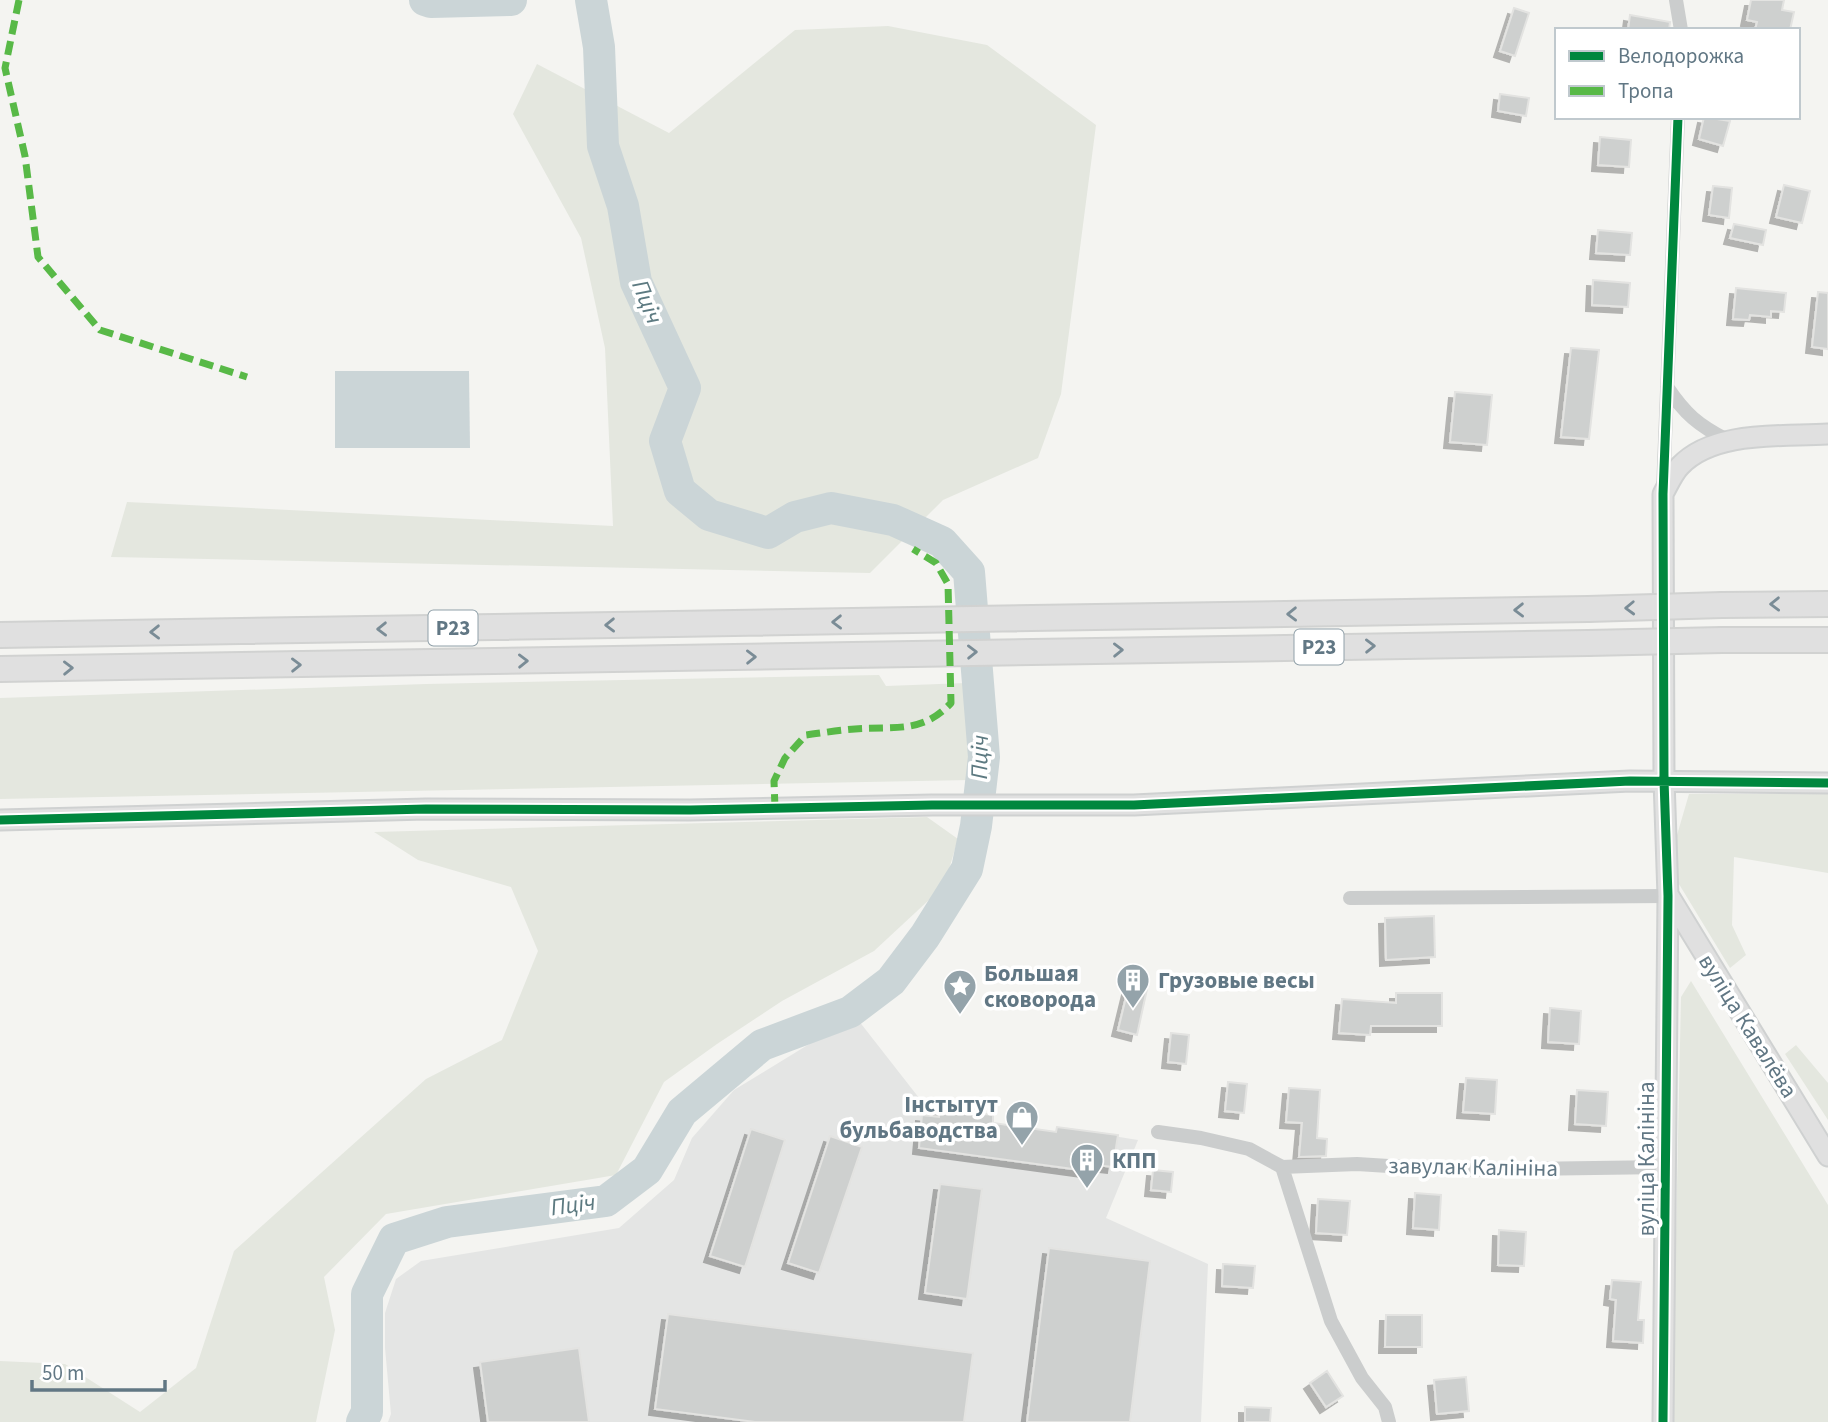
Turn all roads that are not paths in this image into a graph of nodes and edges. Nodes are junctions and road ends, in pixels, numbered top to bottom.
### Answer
1 (1676, 0) edge
2 (1681, 28) edge
3 (1678, 119) edge
4 (1667, 387) junction
5 (1828, 434) edge
6 (1727, 440) junction
7 (1663, 494) junction
8 (1828, 604) edge
9 (0, 635) edge
10 (1828, 640) edge
11 (0, 669) edge
12 (1664, 780) junction
13 (1828, 783) edge
14 (0, 820) edge
15 (1668, 896) junction
16 (1350, 898) dead end
17 (1158, 1132) dead end
18 (1828, 1156) edge
19 (1282, 1167) junction
20 (1665, 1167) junction
21 (1389, 1422) edge
22 (1663, 1422) edge

1 - 2 street
3 - 4 street
4 - 6 street
4 - 7 street
5 - 6 street
6 - 7 street
7 - 12 street, вуліца Калініна
8 -> 9 highway, Р23, bridge
11 -> 10 highway, Р23, bridge
12 - 13 street
12 - 14 street
12 - 15 street, вуліца Калініна
15 - 16 street
15 - 18 street, вуліца Кавалёва
15 - 20 street, вуліца Калініна
17 - 19 street
19 - 20 street, завулак Калініна
19 - 21 street
20 - 22 street, вуліца Калініна

